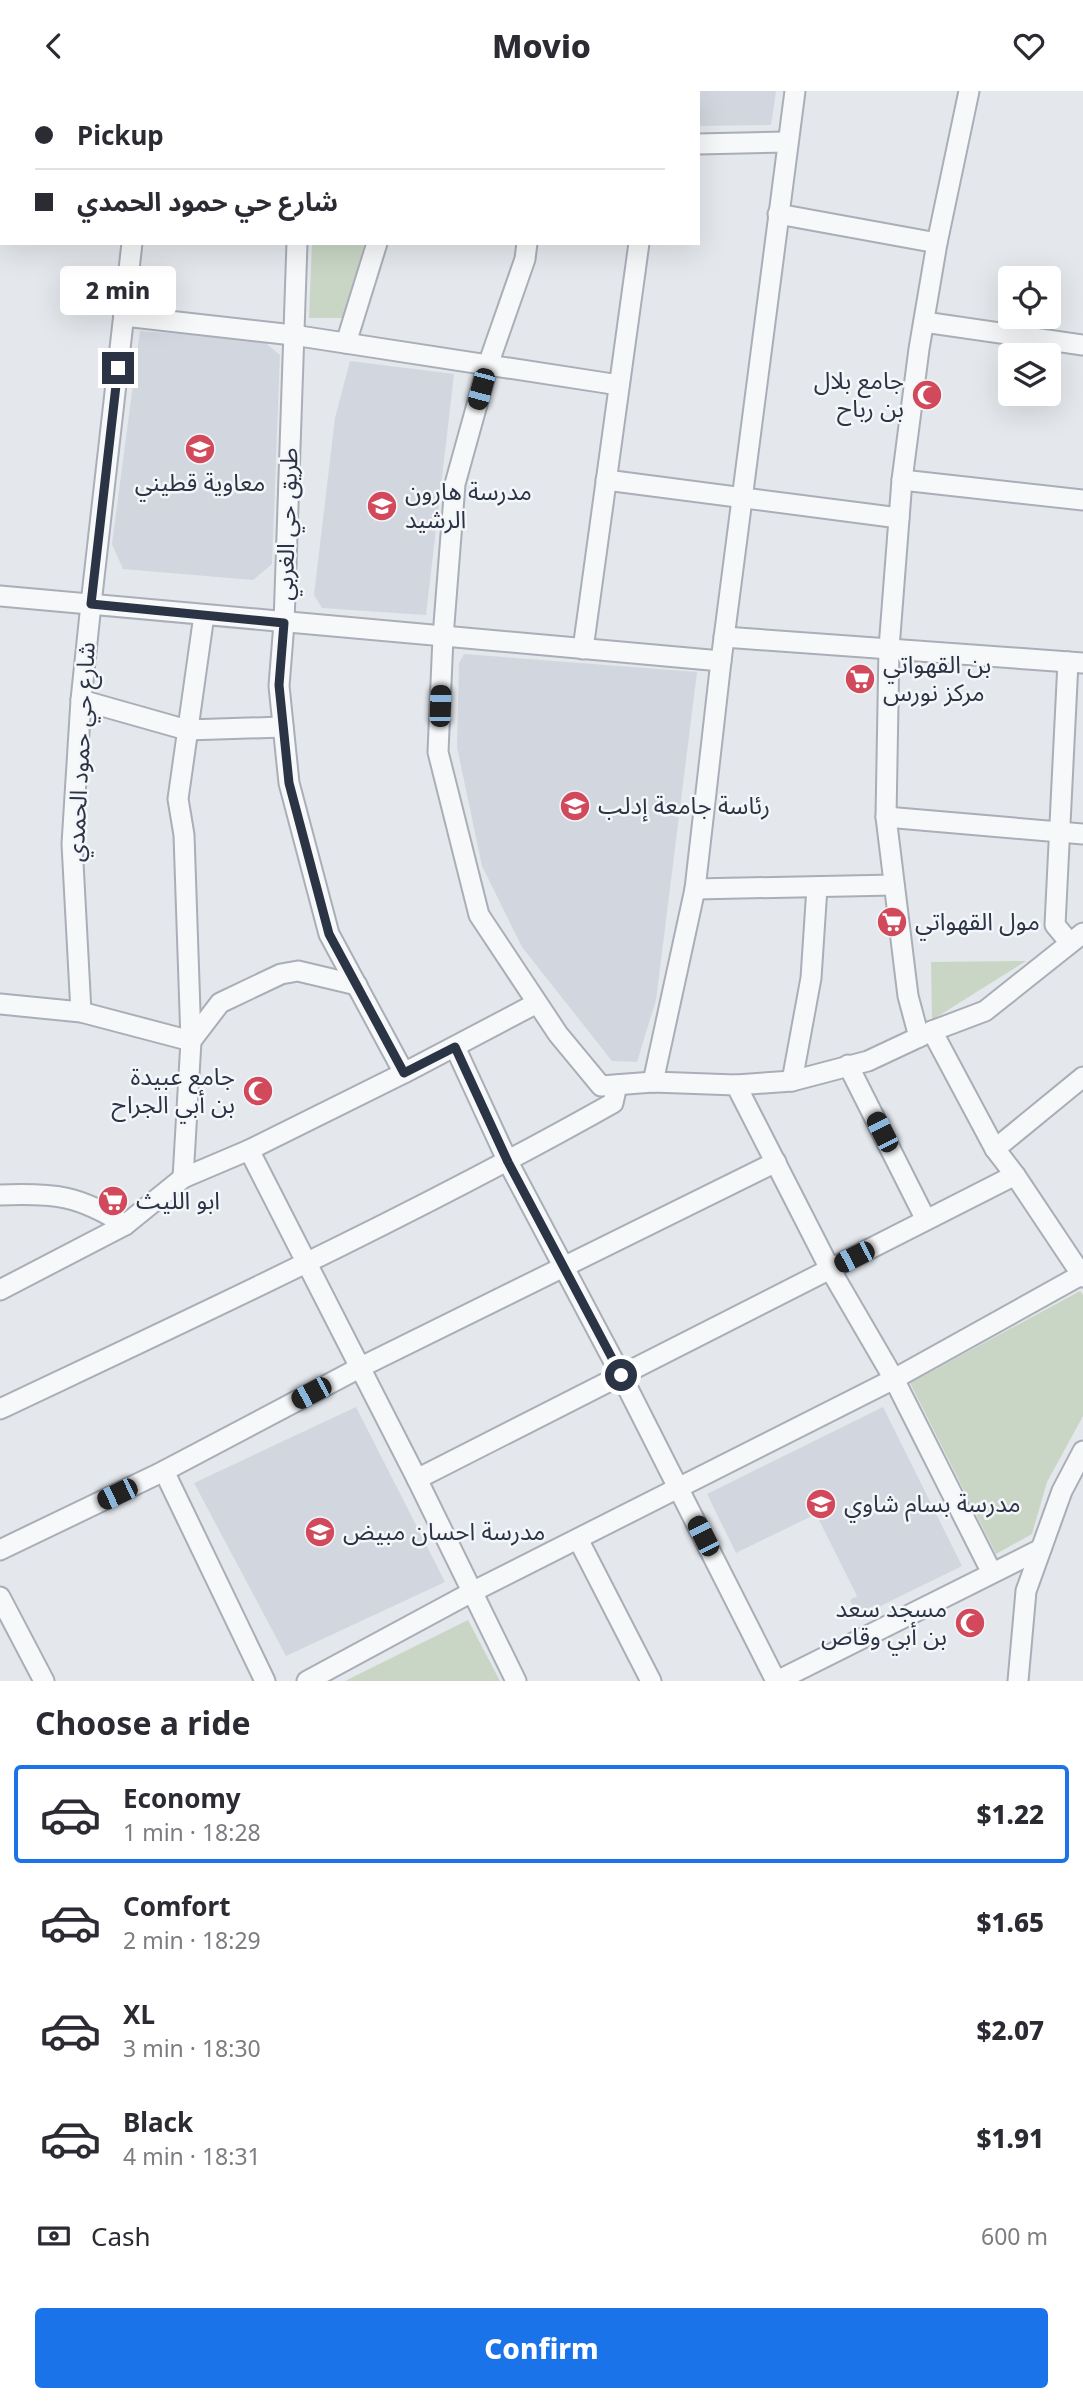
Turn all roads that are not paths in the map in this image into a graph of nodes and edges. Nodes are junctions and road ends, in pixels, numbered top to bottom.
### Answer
1 (795, 91) edge
2 (969, 91) edge
3 (787, 142) junction
4 (700, 144) edge
5 (778, 214) junction
6 (937, 243) junction
7 (132, 245) edge
8 (297, 245) edge
9 (376, 245) edge
10 (527, 245) edge
11 (639, 245) edge
12 (124, 316) junction
13 (924, 322) junction
14 (293, 335) junction
15 (346, 343) junction
16 (1083, 345) edge
17 (488, 365) junction
18 (619, 385) junction
19 (902, 479) junction
20 (606, 480) junction
21 (742, 499) junction
22 (1083, 500) edge
23 (899, 518) junction
24 (0, 596) edge
25 (91, 604) junction
26 (204, 615) junction
27 (284, 623) junction
28 (724, 637) junction
29 (443, 638) junction
30 (889, 648) junction
31 (583, 649) junction
32 (721, 661) junction
33 (1076, 662) edge
34 (81, 699) junction
35 (283, 727) junction
36 (187, 730) junction
37 (886, 817) junction
38 (1059, 831) junction
39 (1083, 834) edge
40 (894, 885) junction
41 (817, 887) junction
42 (695, 890) junction
43 (1077, 938) edge
44 (357, 985) junction
45 (537, 1003) junction
46 (0, 1005) edge
47 (81, 1012) junction
48 (925, 1034) junction
49 (191, 1041) junction
50 (455, 1047) junction
51 (848, 1065) junction
52 (404, 1073) junction
53 (792, 1081) junction
54 (653, 1082) junction
55 (1081, 1082) edge
56 (617, 1085) junction
57 (736, 1085) junction
58 (995, 1149) junction
59 (248, 1150) junction
60 (508, 1162) junction
61 (776, 1162) junction
62 (1015, 1175) junction
63 (183, 1178) junction
64 (0, 1195) edge
65 (926, 1220) junction
66 (125, 1225) junction
67 (308, 1263) junction
68 (564, 1267) junction
69 (830, 1269) junction
70 (1082, 1276) edge
71 (0, 1290) edge
72 (360, 1367) junction
73 (621, 1375) junction
74 (894, 1379) junction
75 (0, 1409) edge
76 (1083, 1451) edge
77 (164, 1471) junction
78 (417, 1479) junction
79 (678, 1488) junction
80 (578, 1538) junction
81 (1041, 1549) junction
82 (0, 1550) edge
83 (992, 1573) junction
84 (472, 1592) junction
85 (0, 1597) edge
86 (44, 1681) edge
87 (265, 1681) edge
88 (307, 1681) edge
89 (516, 1681) edge
90 (651, 1681) edge
91 (776, 1681) edge
92 (1017, 1681) edge

1 - 3 street
2 - 6 street
3 - 4 street
3 - 5 street
5 - 6 street
5 - 21 street
6 - 13 street
7 - 12 street, شارع حي حمود الحمدي
8 - 14 street, طريق حي الغربي
9 - 15 street
10 - 17 street
11 - 18 street
12 - 14 street
12 - 25 street, شارع حي حمود الحمدي
13 - 16 street
13 - 19 street
14 - 15 street
14 - 27 street, طريق حي الغربي
15 - 17 street
17 - 18 street
17 - 29 street
18 - 20 street
19 - 22 street
19 - 23 street
20 - 21 street
20 - 31 street
21 - 23 street
21 - 28 street
23 - 30 street
24 - 25 street
25 - 26 street
25 - 34 street, شارع حي حمود الحمدي
26 - 27 street
26 - 36 street
27 - 29 street
27 - 35 street, طريق حي الغربي
28 - 30 street
28 - 32 street
29 - 31 street
29 - 45 street
30 - 33 street
30 - 37 street
31 - 32 street
32 - 42 street
33 - 38 street
34 - 36 street
34 - 47 street, شارع حي حمود الحمدي
35 - 36 street
35 - 44 street, طريق حي الغربي
36 - 49 street
37 - 38 street
37 - 40 street
38 - 39 street
38 - 43 street
40 - 41 street
40 - 48 street
41 - 42 street
41 - 53 street
42 - 54 street
43 - 48 street
44 - 49 street
44 - 52 street, طريق حي الغربي
45 - 50 street
45 - 56 street
46 - 47 street
47 - 49 street
48 - 51 street
48 - 58 street
49 - 63 street
50 - 52 street
50 - 60 street
51 - 53 street
51 - 65 street
52 - 59 street
53 - 57 street
54 - 56 street
54 - 57 street
55 - 58 street
56 - 60 street
57 - 61 street
58 - 62 street
59 - 63 street
59 - 67 street
60 - 67 street
60 - 68 street
61 - 68 street
61 - 69 street
62 - 65 street
62 - 70 street
63 - 66 street
64 - 66 street
65 - 69 street
66 - 71 street
67 - 72 street
67 - 75 street
68 - 72 street
68 - 73 street
69 - 73 street
69 - 74 street
70 - 74 street
72 - 77 street
72 - 78 street
73 - 78 street
73 - 79 street
74 - 79 street
74 - 83 street
76 - 81 street
77 - 82 street
77 - 87 street
78 - 84 street
79 - 80 street
79 - 91 street
80 - 84 street
80 - 90 street
81 - 83 street
81 - 92 street
83 - 91 street
84 - 88 street
84 - 89 street
85 - 86 street

